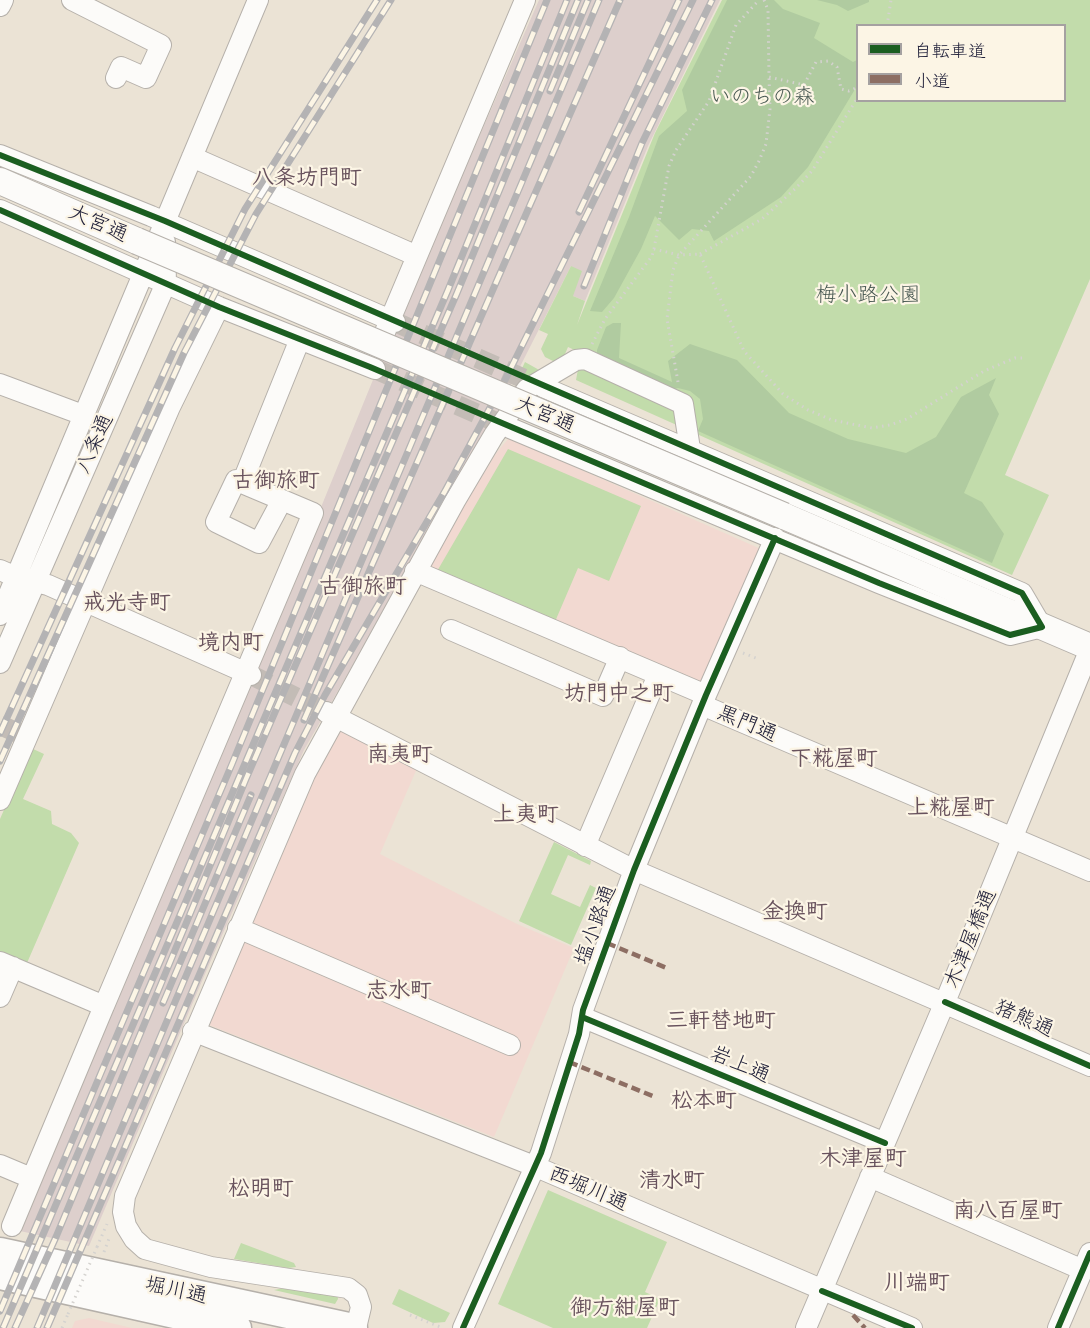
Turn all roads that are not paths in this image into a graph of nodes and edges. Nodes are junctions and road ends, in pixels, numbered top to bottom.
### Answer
1 (3, 0) edge
2 (72, 0) edge
3 (258, 0) edge
4 (525, 0) edge
5 (0, 6) edge
6 (116, 78) dead end
7 (0, 155) edge
8 (192, 156) junction
9 (0, 181) edge
10 (0, 210) edge
11 (165, 221) junction
12 (417, 256) junction
13 (144, 273) junction
14 (166, 283) junction
15 (219, 307) junction
16 (393, 321) junction
17 (300, 339) junction
18 (0, 384) edge
19 (543, 387) tunnel mouth
20 (83, 415) junction
21 (510, 428) tunnel mouth
22 (690, 448) junction
23 (242, 483) junction
24 (788, 490) junction
25 (282, 500) junction
26 (775, 530) junction
27 (415, 571) junction
28 (17, 576) edge
29 (87, 603) junction
30 (0, 615) edge
31 (1042, 627) junction
32 (451, 630) dead end
33 (1090, 648) edge
34 (620, 657) junction
35 (0, 663) edge
36 (249, 674) junction
37 (658, 675) junction
38 (704, 700) junction
39 (330, 715) junction
40 (0, 800) edge
41 (1012, 838) junction
42 (585, 846) junction
43 (634, 870) junction
44 (1090, 871) edge
45 (238, 928) junction
46 (7, 964) edge
47 (0, 997) edge
48 (945, 1002) junction
49 (104, 1006) junction
50 (582, 1017) junction
51 (193, 1031) junction
52 (510, 1045) dead end
53 (1090, 1066) edge
54 (885, 1143) junction
55 (0, 1165) edge
56 (534, 1166) junction
57 (30, 1178) junction
58 (870, 1178) junction
59 (12, 1226) dead end
60 (0, 1252) edge
61 (1086, 1262) edge
62 (0, 1275) edge
63 (822, 1291) junction
64 (237, 1328) edge
65 (354, 1328) edge
66 (463, 1328) edge
67 (806, 1328) edge
68 (912, 1328) edge
69 (1058, 1328) edge

1 - 5 street
2 - 6 street
3 - 8 street, 八条通
4 - 12 street
7 - 11 street
8 - 11 street, 八条通
8 - 12 street
9 - 26 main road, 大宮通, bridge
10 - 13 street
11 - 13 street, 八条通
11 - 14 street, 八条通
11 - 16 street
12 - 16 street
13 - 14 street
13 - 20 street, 八条通
14 - 15 street
14 - 28 street, 八条通
15 - 17 street
15 - 29 street
16 - 17 street
17 - 23 street
18 - 20 street
19 - 22 street
20 - 28 street, 八条通
21 - 26 street
22 - 24 street
22 - 27 street
23 - 25 street
23 - 25 street
24 - 26 street, 塩小路通
24 - 31 street
25 - 36 street
26 - 31 main road, 大宮通
26 - 38 street, 塩小路通
27 - 34 street, 黒門通
27 - 39 street
28 - 29 street
28 - 30 street, 八条通
28 - 35 street, 八条通
29 - 36 street
29 - 40 street
31 - 33 main road, 大宮通
32 - 34 street
33 - 41 street, 木津屋橋通
34 - 37 street, 黒門通
36 - 49 street
37 - 38 street, 黒門通
37 - 42 street
38 - 41 street, 黒門通
38 - 43 street, 塩小路通
39 - 42 street, 猪熊通
39 - 45 street
41 - 44 street, 黒門通
41 - 48 street, 木津屋橋通
42 - 43 street, 猪熊通
43 - 48 street, 猪熊通
43 - 50 street, 塩小路通
45 - 51 street
45 - 52 street
46 - 47 street
46 - 49 street
48 - 53 street, 猪熊通
48 - 54 street, 木津屋橋通
49 - 57 street
50 - 54 street, 岩上通
50 - 56 street, 塩小路通
51 - 56 street, 西堀川通
51 - 65 street
54 - 58 street, 木津屋橋通
55 - 57 street
56 - 63 street, 西堀川通
56 - 66 street, 塩小路通
57 - 59 street
58 - 61 street
58 - 63 street, 木津屋橋通
60 - 65 highway, 堀川通
61 - 69 street
62 - 64 highway, 堀川通
63 - 67 street, 木津屋橋通
63 - 68 street, 西堀川通

